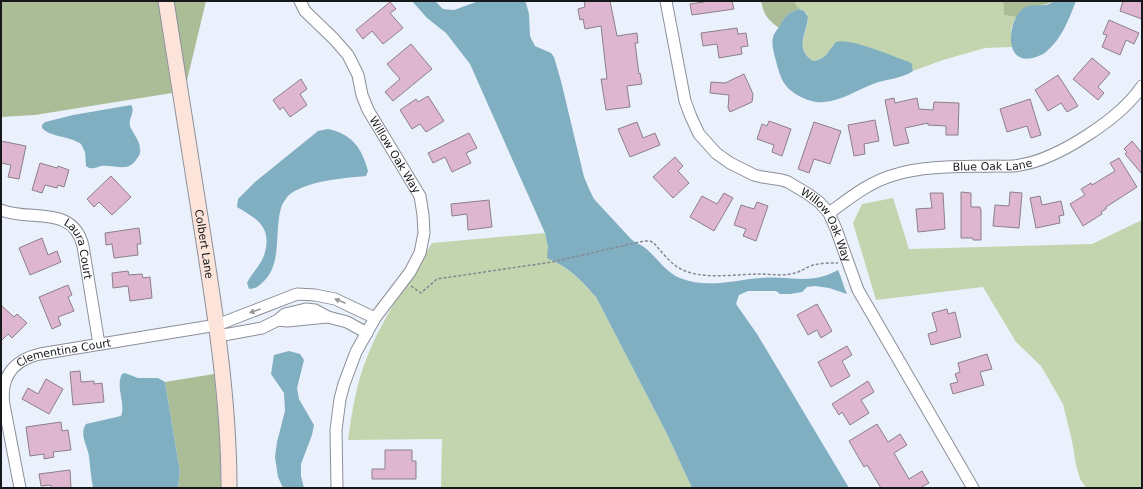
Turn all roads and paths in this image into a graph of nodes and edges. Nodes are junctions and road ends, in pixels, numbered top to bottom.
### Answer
1 (166, 1) edge
2 (300, 1) edge
3 (666, 1) edge
4 (1142, 86) edge
5 (1, 210) edge
6 (829, 212) junction
7 (847, 262) junction
8 (403, 281) junction
9 (375, 318) junction
10 (217, 330) junction
11 (367, 333) junction
12 (99, 344) junction
13 (20, 488) edge
14 (229, 488) edge
15 (337, 488) edge
16 (973, 488) edge

1 - 10 street, Colbert Lane
2 - 8 street, Willow Oak Way
3 - 6 street, Willow Oak Way
4 - 6 street, Blue Oak Lane
5 - 12 street, Laura Court
6 - 7 street, Willow Oak Way
7 - 8 path
7 - 16 street, Willow Oak Way
8 - 9 street, Willow Oak Way
9 -> 10 street
9 - 11 street, Willow Oak Way
10 - 11 street
10 - 12 street, Clementina Court
10 - 14 street, Colbert Lane
11 - 15 street, Willow Oak Way
12 - 13 street, Clementina Court

